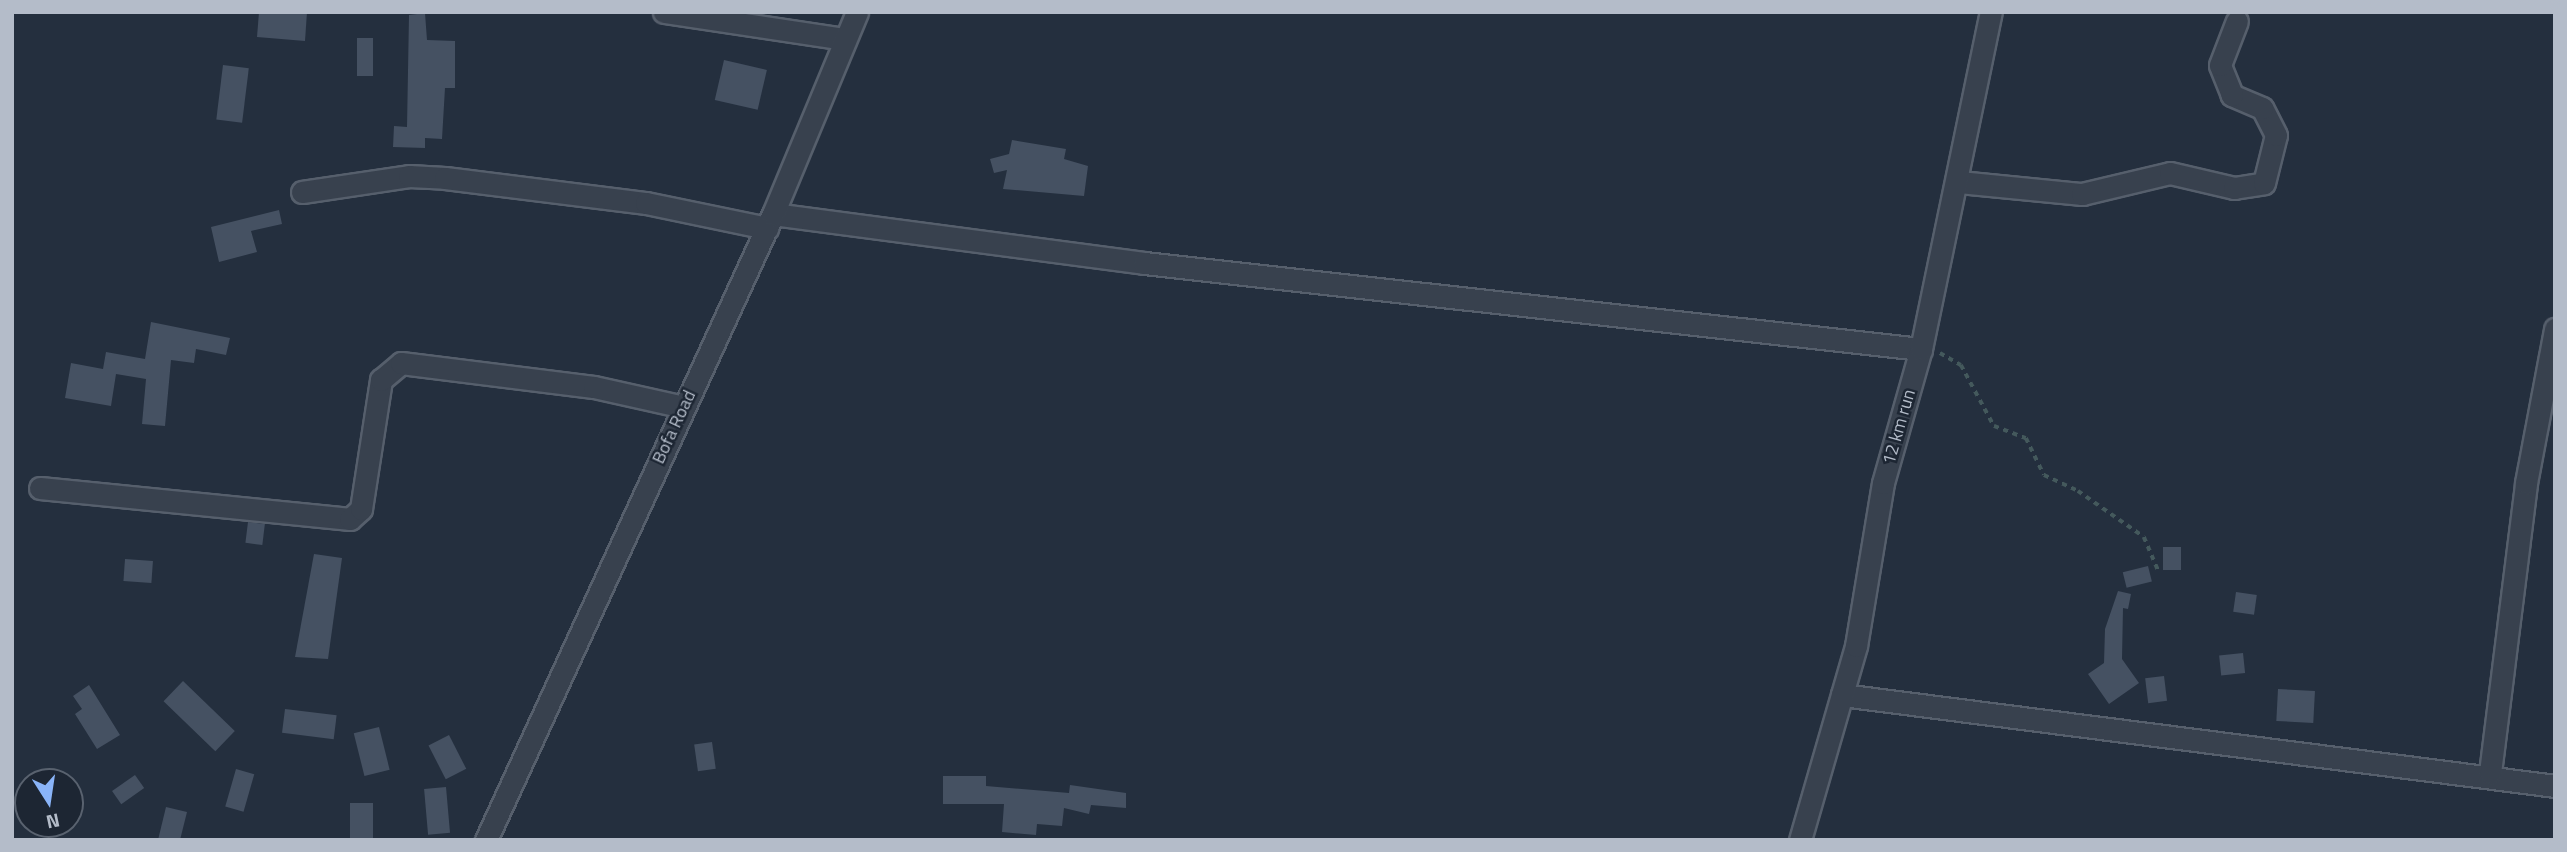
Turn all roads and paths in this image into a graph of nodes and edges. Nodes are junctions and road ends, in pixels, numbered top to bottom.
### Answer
1 (664, 12) edge
2 (857, 12) edge
3 (1991, 12) edge
4 (2237, 21) dead end
5 (845, 38) junction
6 (1959, 182) junction
7 (302, 192) dead end
8 (770, 221) junction
9 (2555, 329) edge
10 (1922, 346) junction
11 (684, 407) junction
12 (40, 488) dead end
13 (2159, 573) dead end
14 (1842, 695) junction
15 (2490, 773) junction
16 (2555, 786) edge
17 (486, 840) edge
18 (1800, 840) edge

1 - 5 street
2 - 5 street, Bofa Road
3 - 6 street, 12 km run
4 - 6 street
5 - 8 street, Bofa Road
6 - 10 street, 12 km run
7 - 8 street
8 - 10 street
8 - 11 street, Bofa Road
9 - 15 street
10 - 13 path
10 - 14 street, 12 km run
11 - 12 street
11 - 17 street, Bofa Road
14 - 15 street
14 - 18 street, 12 km run
15 - 16 street

